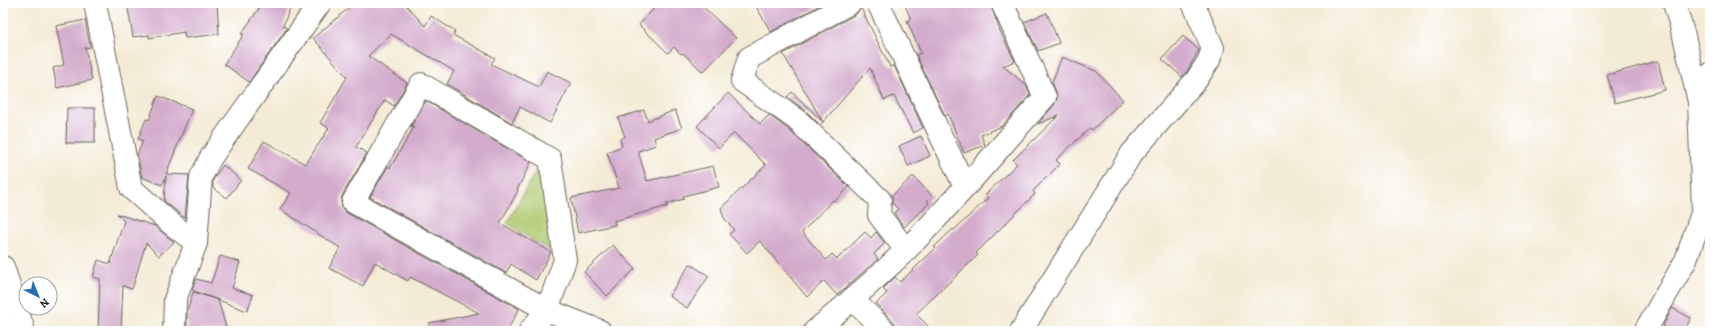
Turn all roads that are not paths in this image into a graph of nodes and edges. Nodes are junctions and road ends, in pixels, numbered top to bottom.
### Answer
1 (95, 3) edge
2 (320, 3) edge
3 (850, 3) edge
4 (878, 3) edge
5 (1002, 3) edge
6 (1193, 3) edge
7 (1674, 3) edge
8 (1710, 74) edge
9 (1705, 99) edge
10 (965, 187) junction
11 (196, 243) junction
12 (906, 250) junction
13 (3, 267) edge
14 (852, 299) junction
15 (547, 310) junction
16 (3, 327) edge
17 (5, 331) edge
18 (24, 331) edge
19 (174, 331) edge
20 (530, 331) edge
21 (600, 331) edge
22 (815, 331) edge
23 (885, 331) edge
24 (1021, 331) edge
25 (1645, 331) edge

1 - 11 main road
2 - 11 main road
3 - 12 main road
4 - 10 main road
5 - 10 main road
6 - 24 main road
7 - 9 main road
8 - 9 main road
9 - 25 main road
10 - 12 main road
11 - 19 main road
12 - 14 main road
13 - 18 main road
14 - 22 main road
14 - 23 main road
15 - 15 main road
15 - 20 main road
15 - 21 main road
16 - 17 main road

